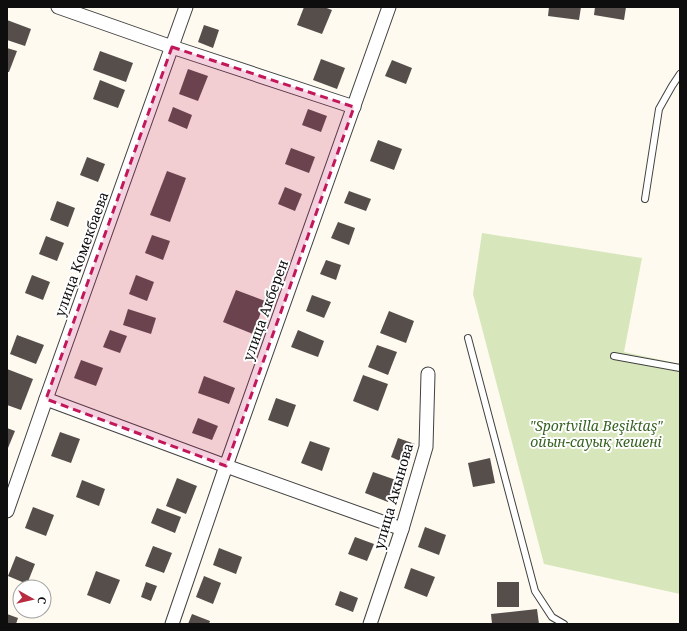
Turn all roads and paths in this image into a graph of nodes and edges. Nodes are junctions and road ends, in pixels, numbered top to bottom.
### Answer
1 (58, 7) edge
2 (186, 7) edge
3 (389, 7) edge
4 (172, 47) junction
5 (680, 74) edge
6 (354, 107) junction
7 (645, 199) dead end
8 (468, 338) dead end
9 (614, 356) dead end
10 (680, 368) edge
11 (428, 374) dead end
12 (46, 399) junction
13 (226, 466) junction
14 (7, 511) edge
15 (402, 529) junction
16 (172, 624) edge
17 (370, 624) edge
18 (564, 624) edge

1 - 4 street
2 - 4 street, улица Комекбаева
3 - 6 street, улица Акберен
4 - 6 street
4 - 12 street, улица Комекбаева
5 - 7 lane
6 - 13 street, улица Акберен
8 - 18 lane
9 - 10 lane
11 - 15 street, улица Акынова
12 - 13 street
12 - 14 street, улица Комекбаева
13 - 15 street
13 - 16 street, улица Акберен
15 - 17 street, улица Акынова

